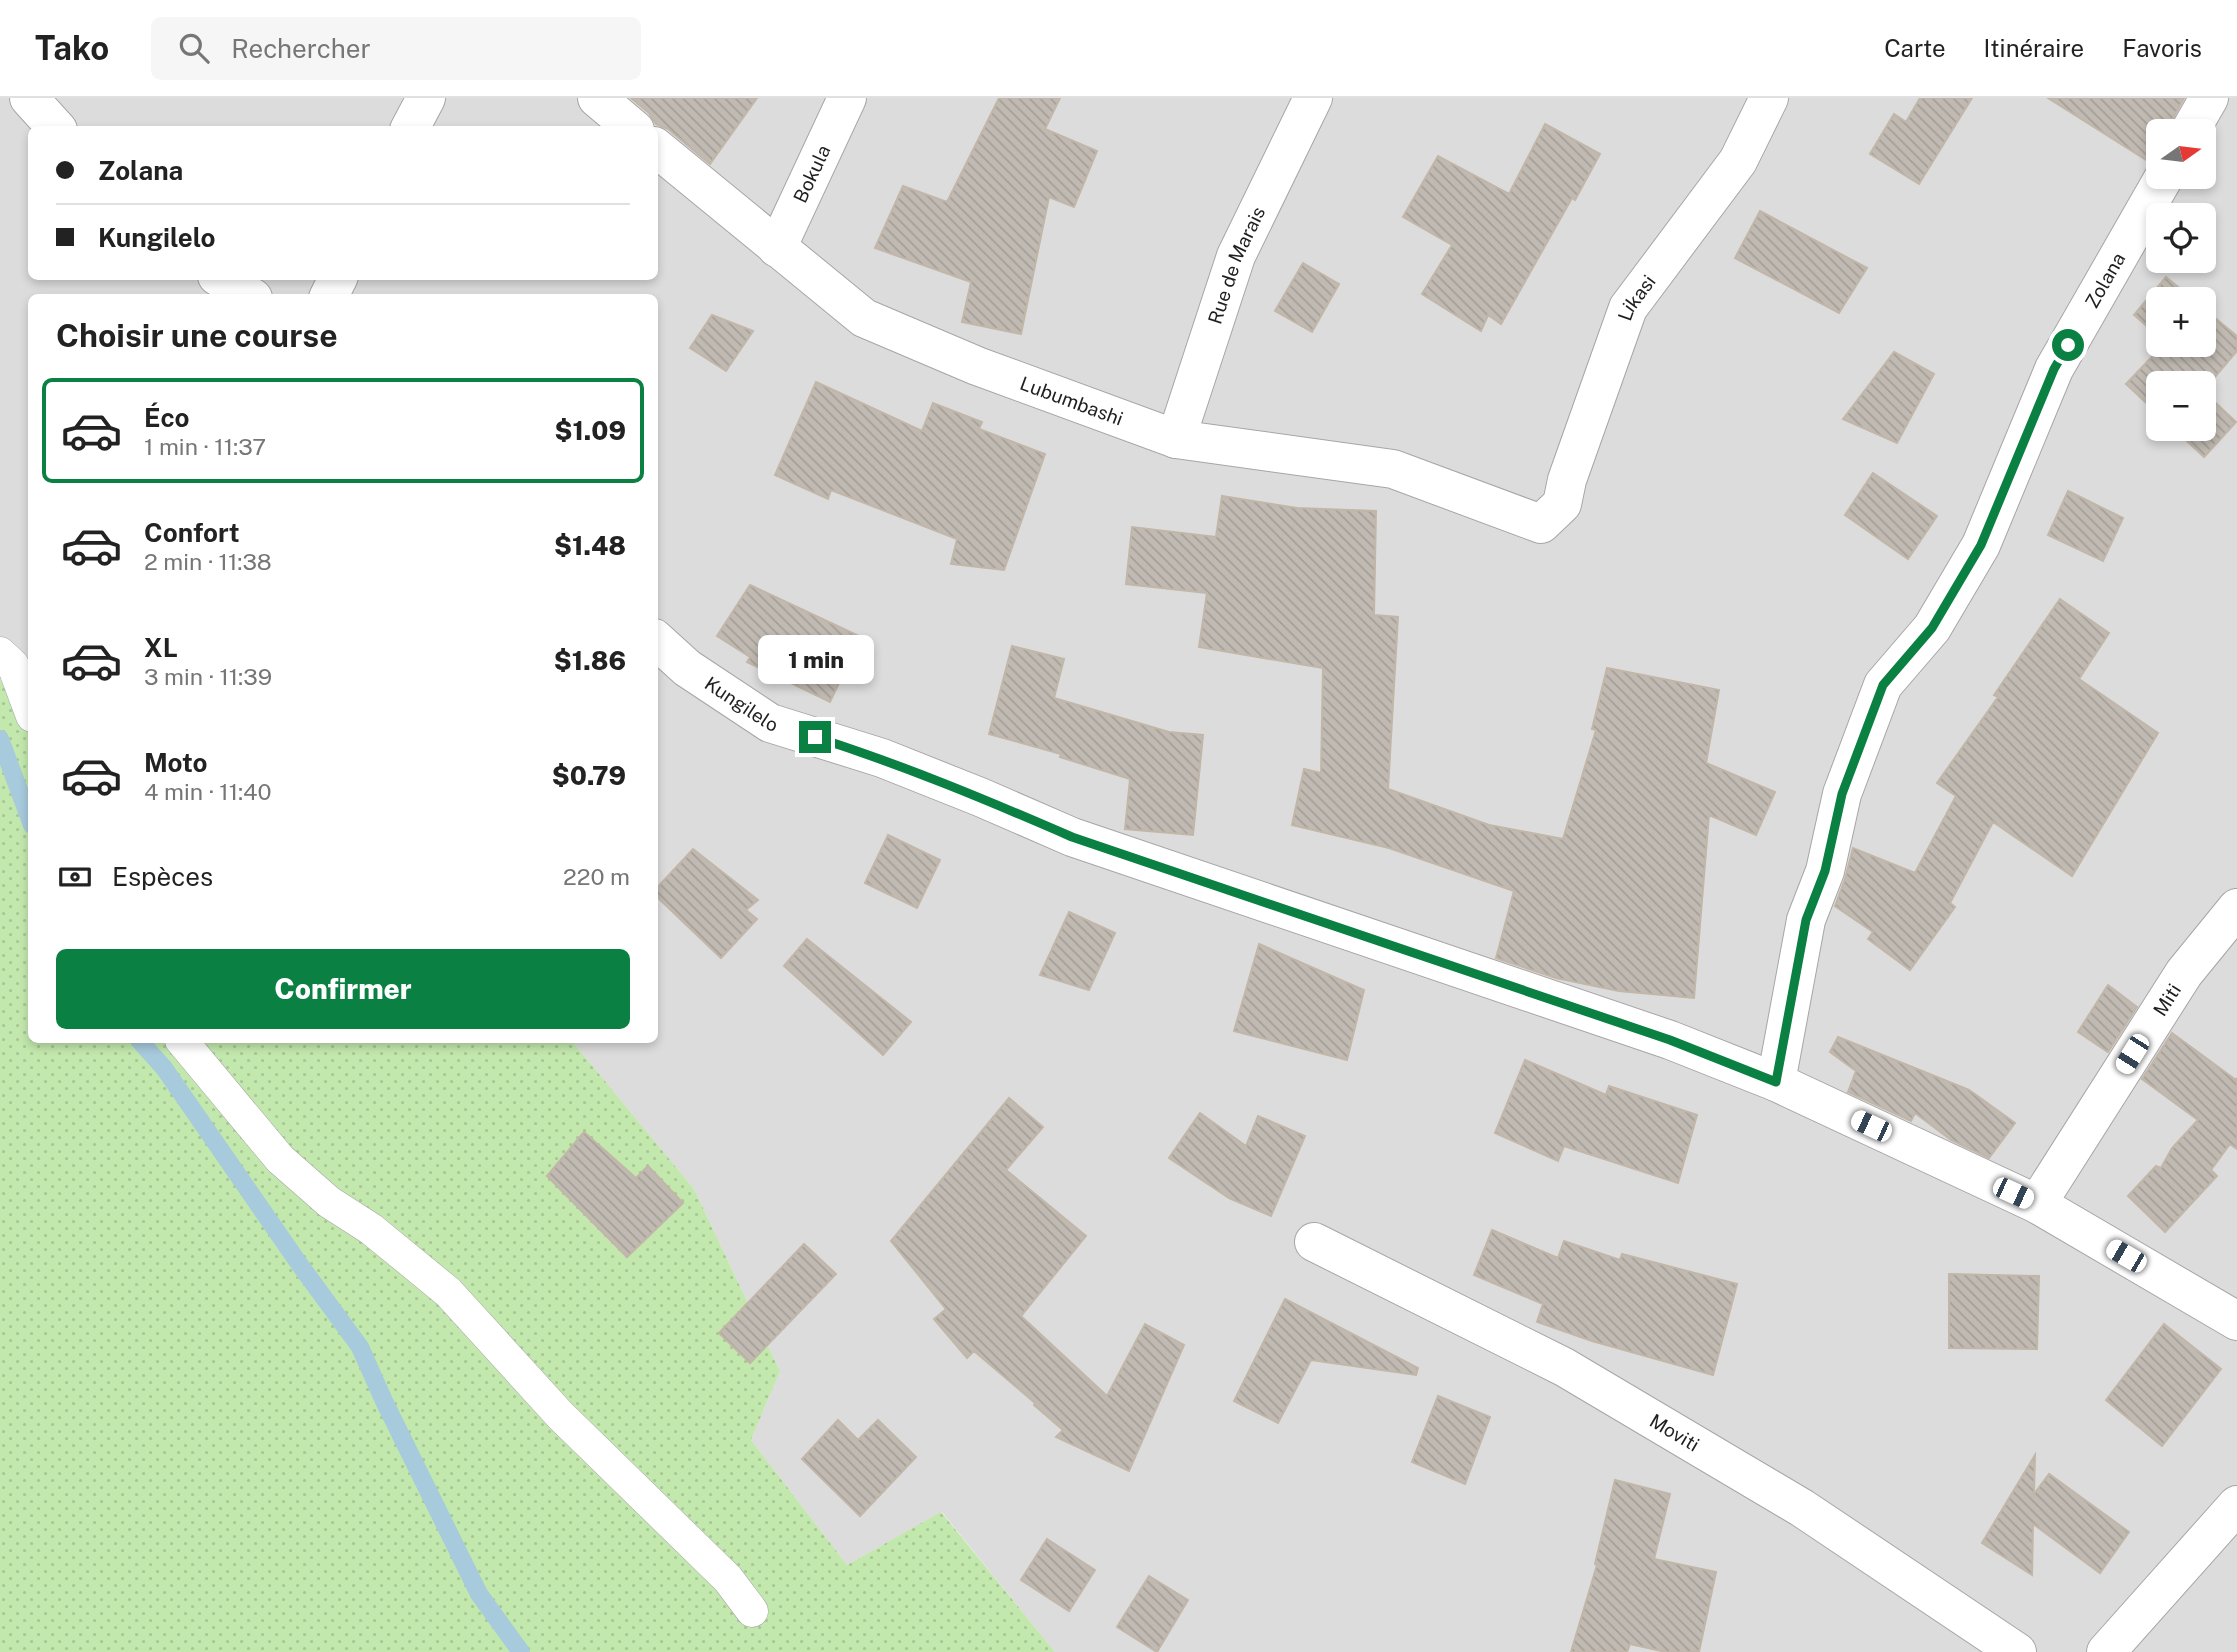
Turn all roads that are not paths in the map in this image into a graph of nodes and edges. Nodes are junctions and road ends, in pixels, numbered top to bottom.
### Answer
1 (29, 98) edge
2 (426, 98) edge
3 (597, 98) edge
4 (847, 98) edge
5 (1313, 98) edge
6 (1769, 98) edge
7 (2209, 98) edge
8 (2197, 119) edge
9 (54, 126) edge
10 (411, 126) edge
11 (630, 126) edge
12 (658, 149) edge
13 (2157, 189) edge
14 (777, 248) junction
15 (224, 280) edge
16 (246, 294) edge
17 (1176, 439) junction
18 (1547, 520) joint
19 (658, 642) edge
20 (0, 653) edge
21 (28, 705) edge
22 (2237, 908) edge
23 (183, 1043) edge
24 (1776, 1082) junction
25 (2036, 1204) junction
26 (1314, 1242) dead end
27 (2237, 1321) edge
28 (2237, 1505) edge
29 (752, 1611) dead end
30 (2017, 1652) edge
31 (2106, 1652) edge

1 - 9 street
2 - 10 street
3 - 11 street
4 - 14 street, Bokula
5 - 17 street, Rue de Marais
6 - 18 street, Likasi
7 - 8 street
12 - 14 street, Lubumbashi
13 - 24 street, Zolana
14 - 17 street, Lubumbashi
15 - 16 street
17 - 18 street, Lubumbashi
19 - 24 street, Kungilelo
20 - 21 lane
22 - 25 street, Miti
23 - 29 lane
24 - 25 street, Kungilelo
25 - 27 street, Kungilelo
26 - 30 street, Moviti
28 - 31 street

